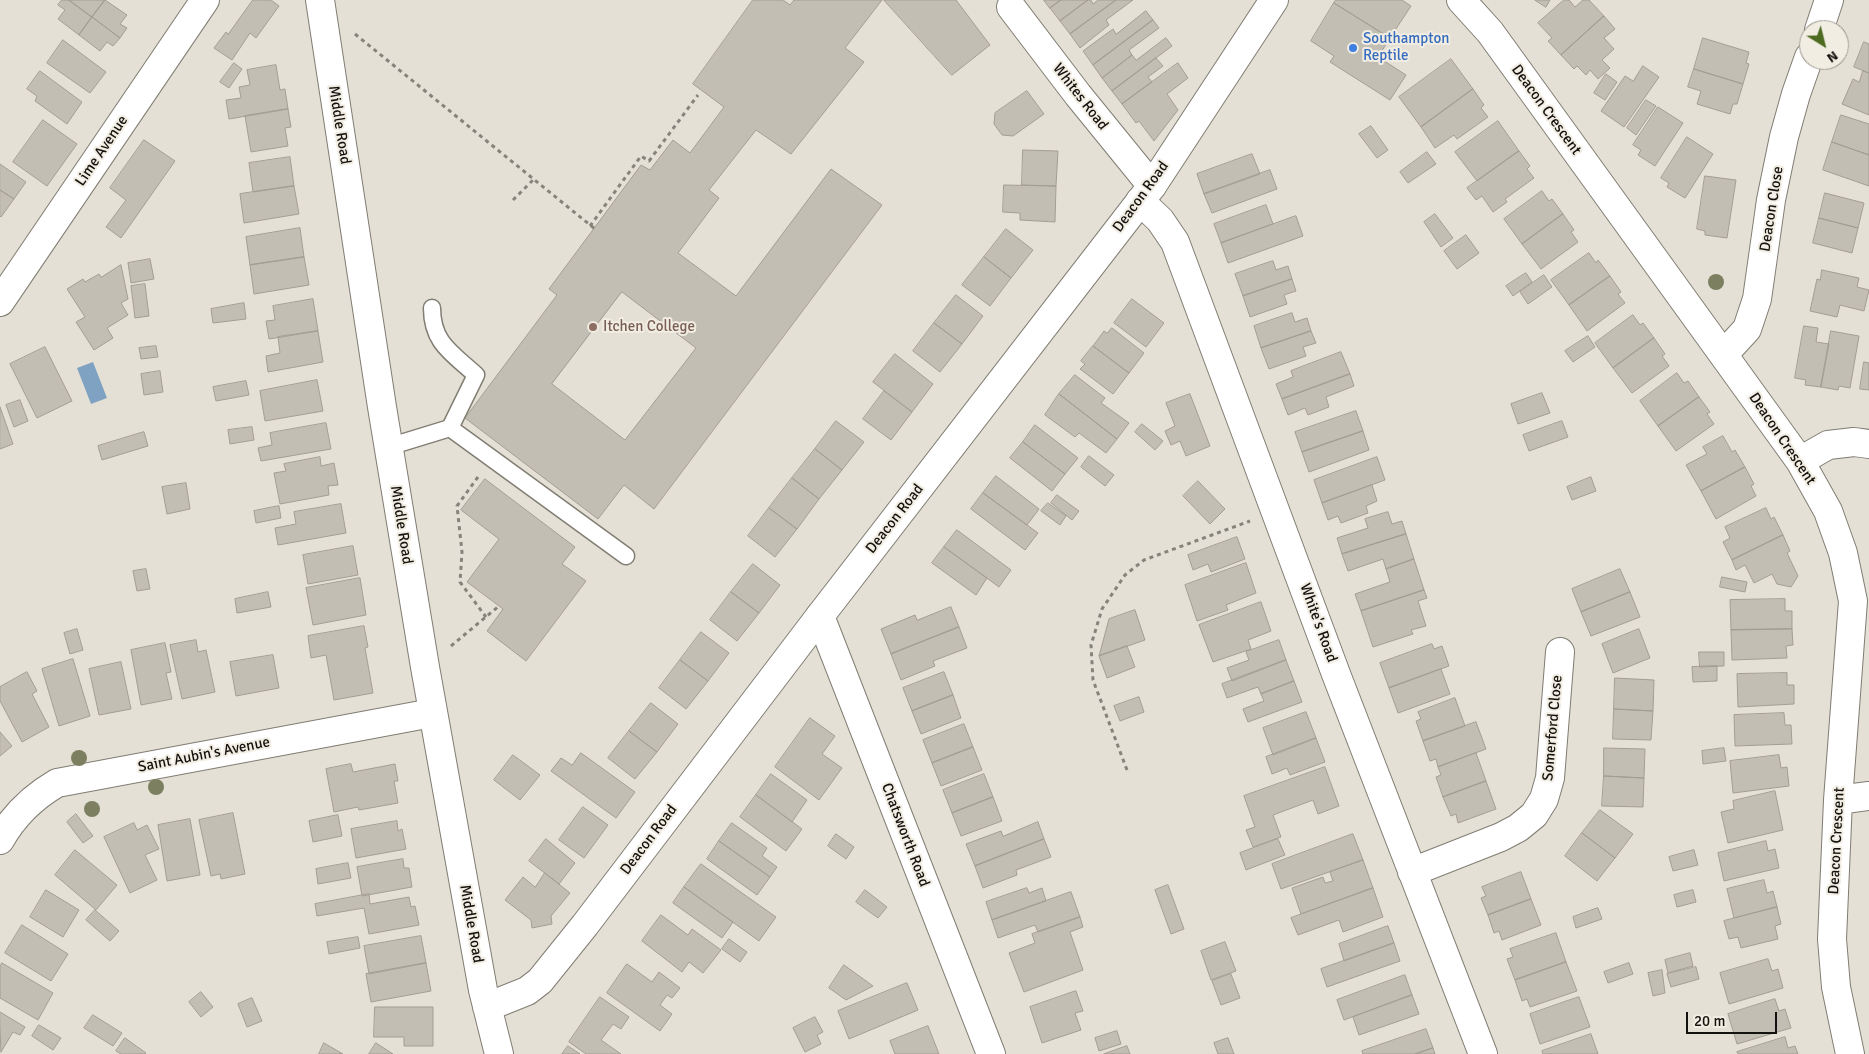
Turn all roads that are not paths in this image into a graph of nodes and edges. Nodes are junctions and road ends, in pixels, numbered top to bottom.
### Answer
1 (205, 0) edge
2 (1274, 0) edge
3 (1461, 0) edge
4 (1829, 0) edge
5 (320, 3) edge
6 (1009, 3) edge
7 (1822, 20) edge
8 (1804, 70) edge
9 (1146, 193) junction
10 (1, 300) edge
11 (432, 308) dead end
12 (1724, 354) junction
13 (450, 428) junction
14 (1869, 444) edge
15 (388, 447) junction
16 (1800, 461) junction
17 (626, 556) dead end
18 (820, 616) junction
19 (1560, 652) dead end
20 (432, 713) junction
21 (1869, 796) edge
22 (1838, 800) junction
23 (0, 840) edge
24 (1412, 872) junction
25 (487, 1008) junction
26 (496, 1052) edge
27 (991, 1054) edge
28 (1483, 1054) edge
29 (1850, 1054) edge

1 - 10 street, Lime Avenue
2 - 9 street, Deacon Road
3 - 12 street, Deacon Crescent
4 - 7 street
5 - 15 street, Middle Road
6 - 9 street, Whites Road
8 - 12 street, Deacon Close
9 - 18 street, Deacon Road
9 - 24 street, White's Road
11 - 13 lane
12 - 16 street, Deacon Crescent
13 - 15 lane
13 - 17 lane
14 - 16 street
15 - 20 street, Middle Road
16 - 22 street, Deacon Crescent
18 - 25 street, Deacon Road
18 - 27 street, Chatsworth Road
19 - 24 street, Somerford Close
20 - 23 street, Saint Aubin's Avenue
20 - 25 street, Middle Road
21 - 22 street
22 - 29 street, Deacon Crescent
24 - 28 street, White's Road
25 - 26 street, Middle Road

